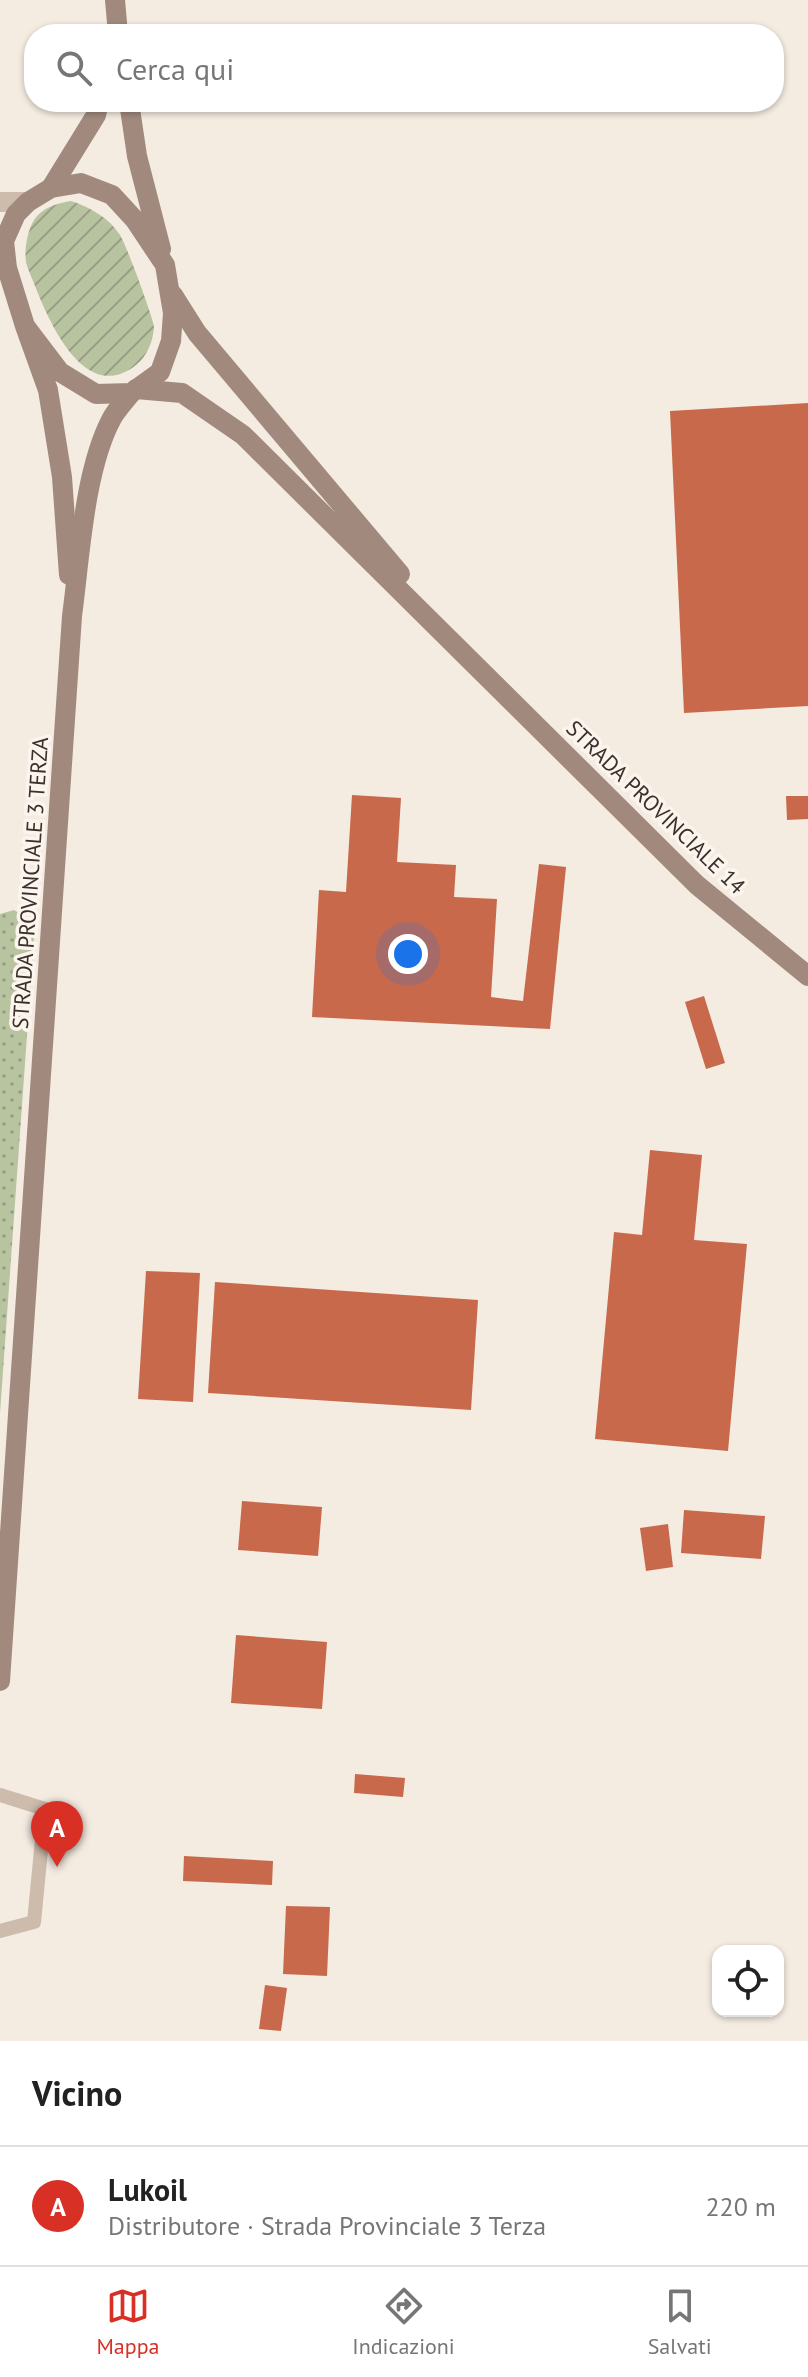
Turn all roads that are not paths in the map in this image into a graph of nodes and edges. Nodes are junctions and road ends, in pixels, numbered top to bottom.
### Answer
1 (97, 112) edge
2 (130, 112) edge
3 (51, 188) junction
4 (0, 202) edge
5 (28, 202) junction
6 (165, 265) junction
7 (0, 284) edge
8 (169, 289) junction
9 (18, 304) junction
10 (25, 326) junction
11 (134, 391) junction
12 (72, 616) junction
13 (476, 667) junction
14 (808, 976) edge
15 (0, 1681) edge
16 (0, 1795) edge
17 (0, 1931) edge

1 - 3 main road
2 - 6 main road
3 - 5 main road
3 - 6 main road
4 - 5 street
5 - 9 main road
6 - 8 main road
7 - 9 street
8 - 11 main road
8 - 13 main road
9 - 10 main road
10 - 11 main road
10 - 12 main road
11 - 12 main road
11 - 13 main road
12 - 15 main road, STRADA PROVINCIALE 3 TERZA
13 - 14 main road, STRADA PROVINCIALE 14
16 - 17 lane

